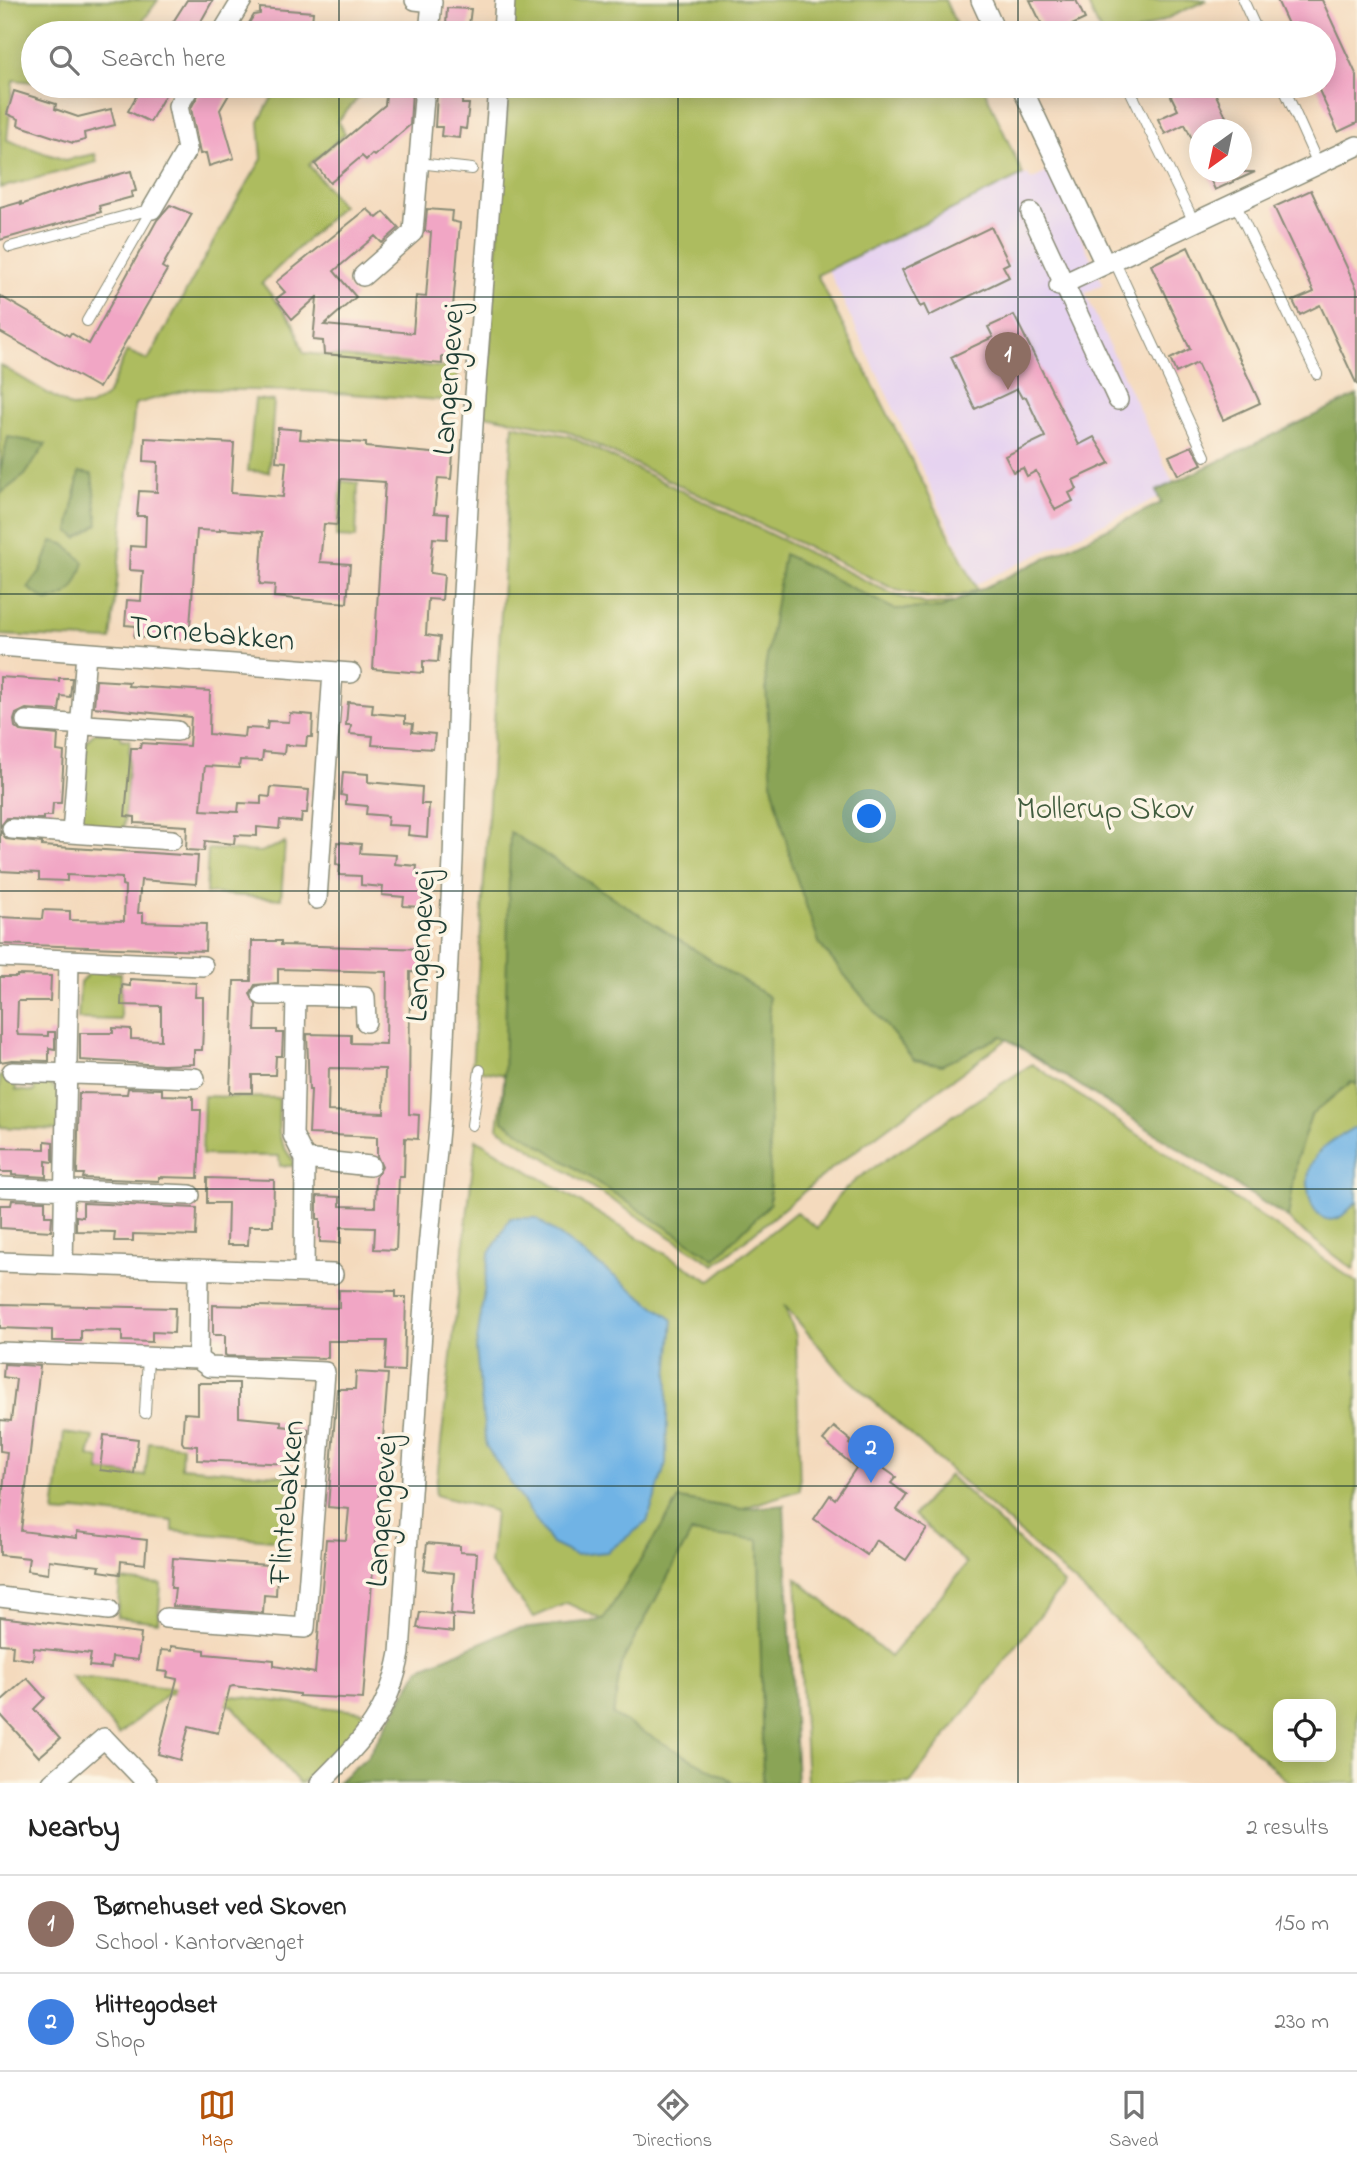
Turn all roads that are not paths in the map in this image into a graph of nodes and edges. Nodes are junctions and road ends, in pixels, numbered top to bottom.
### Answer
1 (242, 0) edge
2 (415, 0) edge
3 (505, 0) edge
4 (981, 0) edge
5 (1243, 0) edge
6 (229, 21) edge
7 (430, 21) edge
8 (504, 21) edge
9 (991, 21) edge
10 (1253, 21) edge
11 (182, 98) edge
12 (424, 98) edge
13 (498, 98) edge
14 (1027, 98) edge
15 (1134, 98) edge
16 (1288, 98) edge
17 (1357, 146) edge
18 (418, 163) junction
19 (1318, 164) junction
20 (472, 169) dead end
21 (1235, 203) junction
22 (152, 209) junction
23 (1031, 213) dead end
24 (1194, 222) junction
25 (10, 247) dead end
26 (1109, 262) junction
27 (363, 276) dead end
28 (1062, 284) junction
29 (87, 321) dead end
30 (1317, 374) dead end
31 (1118, 400) dead end
32 (1205, 456) dead end
33 (0, 646) edge
34 (86, 653) junction
35 (26, 721) dead end
36 (80, 724) junction
37 (177, 731) dead end
38 (12, 829) dead end
39 (72, 833) junction
40 (172, 840) dead end
41 (317, 899) dead end
42 (0, 957) edge
43 (69, 961) junction
44 (203, 966) dead end
45 (262, 995) dead end
46 (296, 995) junction
47 (366, 1022) dead end
48 (480, 1070) dead end
49 (12, 1072) dead end
50 (68, 1074) junction
51 (195, 1078) dead end
52 (472, 1125) dead end
53 (305, 1159) junction
54 (370, 1166) dead end
55 (0, 1187) edge
56 (66, 1190) junction
57 (190, 1195) dead end
58 (0, 1262) edge
59 (63, 1264) junction
60 (199, 1269) junction
61 (304, 1272) junction
62 (333, 1274) dead end
63 (0, 1352) edge
64 (148, 1357) junction
65 (198, 1359) junction
66 (145, 1413) dead end
67 (0, 1597) edge
68 (109, 1610) dead end
69 (166, 1618) dead end
70 (52, 1783) edge
71 (147, 1783) edge
72 (320, 1783) edge

1 - 6 street
2 - 7 street
3 - 8 street
4 - 9 street
5 - 10 lane
11 - 22 street
12 - 18 street
13 - 72 street, Langengevej
14 - 26 street
15 - 24 lane
16 - 19 lane
17 - 19 street
18 - 20 lane
18 - 27 street
19 - 21 street
21 - 24 street
21 - 30 lane
22 - 25 lane
22 - 29 lane
23 - 28 street
24 - 26 street
26 - 28 street
26 - 32 lane
28 - 31 street
33 - 34 street, Tornebakken
34 - 36 street, Tornebakken
34 - 41 street, Tornebakken
35 - 36 street
36 - 37 street
36 - 39 street, Tornebakken
38 - 39 street
39 - 40 street
42 - 43 street
43 - 44 street
43 - 50 street
45 - 46 street
46 - 47 street
46 - 53 street
48 - 52 lane
49 - 50 street
50 - 51 street
50 - 56 street
53 - 54 street
53 - 61 street
55 - 56 street
56 - 57 street
56 - 59 street
58 - 59 street
59 - 60 street
60 - 61 street
60 - 65 street
61 - 62 street
63 - 64 street, Flintebakken
64 - 65 street, Flintebakken
64 - 66 lane
65 - 69 street, Flintebakken
67 - 68 street
70 - 71 street

